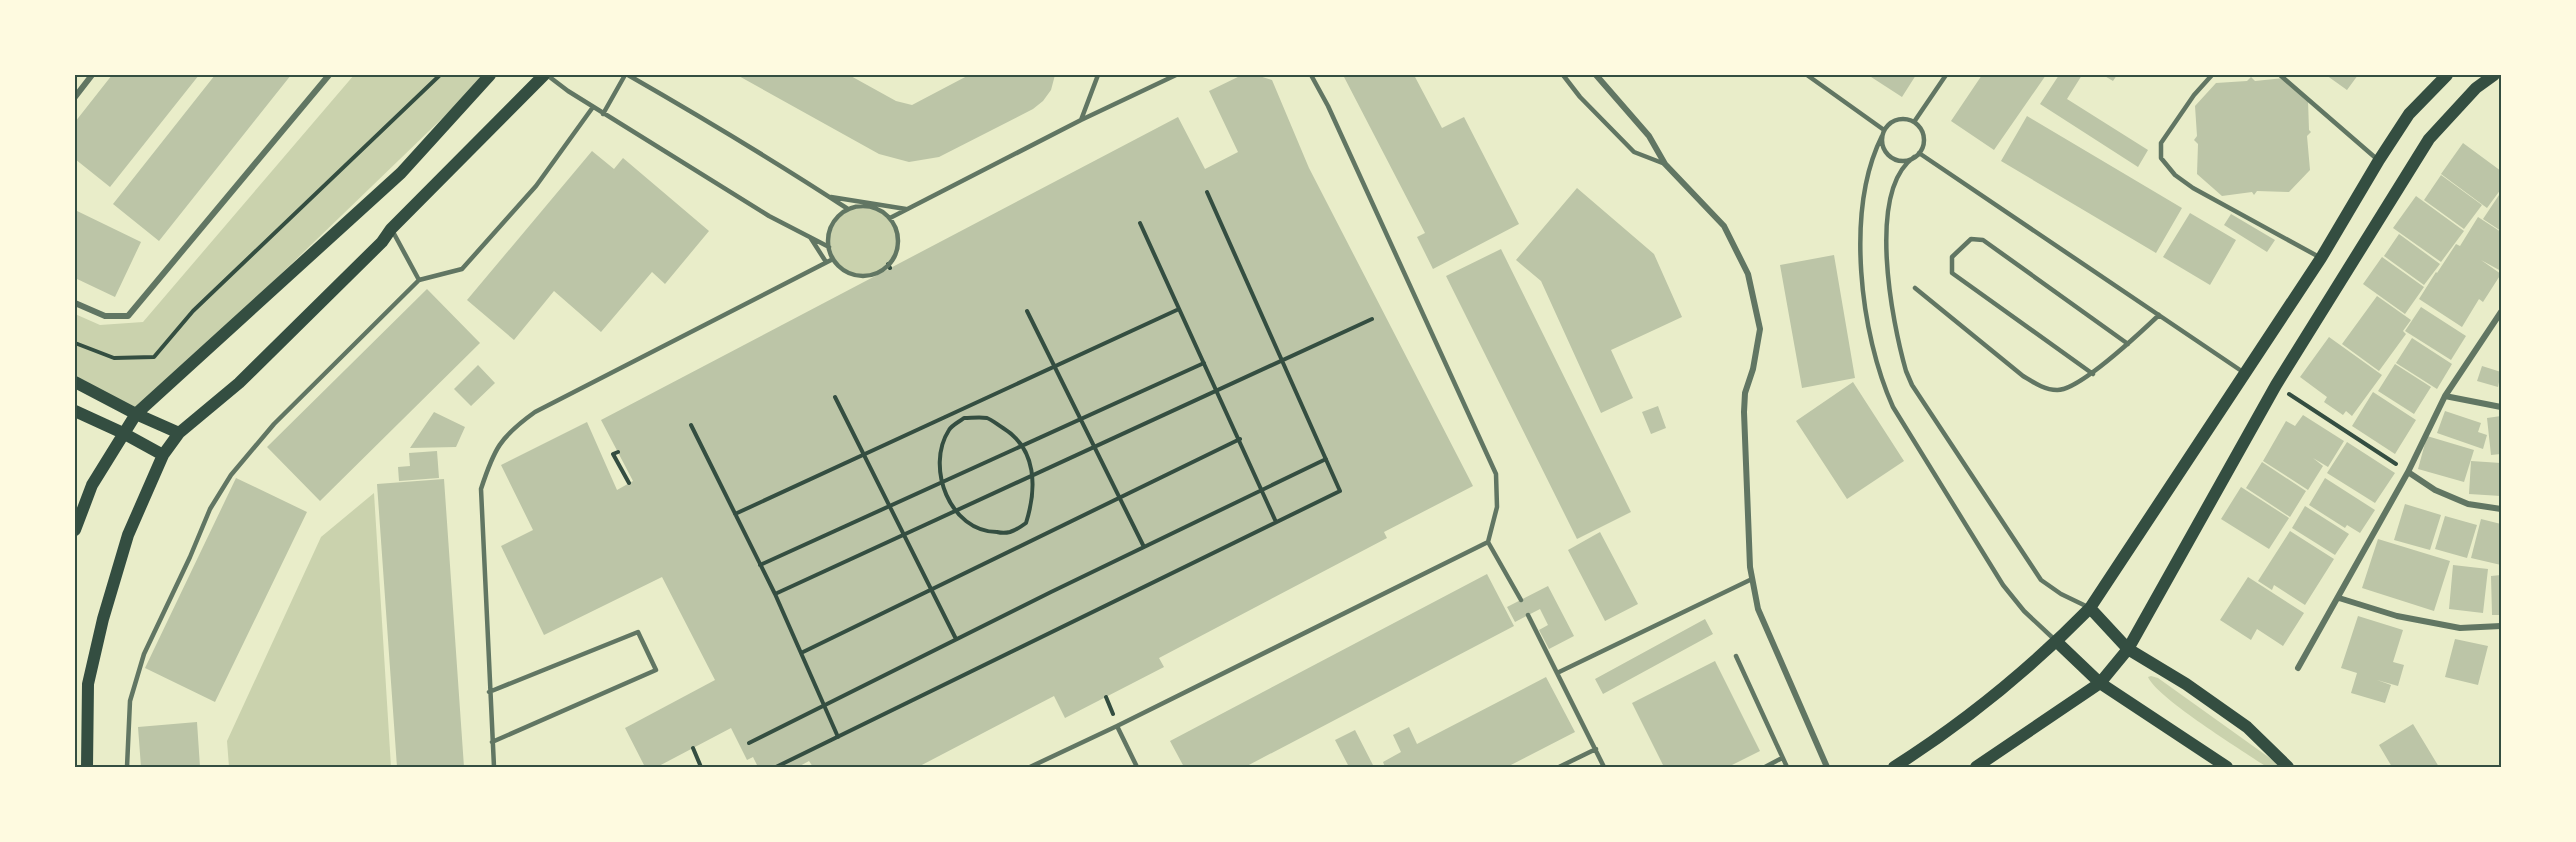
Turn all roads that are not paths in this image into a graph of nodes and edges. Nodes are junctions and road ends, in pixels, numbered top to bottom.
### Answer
1 (92, 75) edge
2 (329, 75) edge
3 (490, 75) edge
4 (546, 75) edge
5 (627, 75) edge
6 (1098, 75) edge
7 (1176, 75) edge
8 (1311, 75) edge
9 (1563, 75) edge
10 (1596, 75) edge
11 (1807, 75) edge
12 (1946, 75) edge
13 (2212, 75) edge
14 (2280, 75) edge
15 (2447, 75) edge
16 (2494, 75) edge
17 (75, 97) edge
18 (593, 107) junction
19 (603, 114) junction
20 (1081, 120) junction
21 (1914, 122) junction
22 (1884, 130) junction
23 (1882, 136) junction
24 (1919, 153) junction
25 (1914, 158) junction
26 (2379, 160) junction
27 (1665, 164) junction
28 (829, 196) junction
29 (848, 209) junction
30 (907, 210) junction
31 (890, 219) junction
32 (391, 229) junction
33 (809, 237) junction
34 (829, 248) junction
35 (2320, 258) junction
36 (833, 259) junction
37 (826, 262) junction
38 (418, 280) junction
39 (1915, 288) dead end
40 (75, 303) edge
41 (2501, 312) edge
42 (2160, 315) junction
43 (2128, 344) junction
44 (2092, 374) junction
45 (2246, 374) junction
46 (75, 382) edge
47 (2445, 396) junction
48 (2501, 407) edge
49 (75, 411) edge
50 (136, 414) junction
51 (123, 433) junction
52 (179, 433) junction
53 (163, 455) junction
54 (2408, 472) junction
55 (2501, 509) edge
56 (75, 530) edge
57 (1488, 542) junction
58 (1752, 579) junction
59 (2339, 598) junction
60 (1521, 600) dead end
61 (2090, 608) junction
62 (1528, 615) dead end
63 (2501, 626) edge
64 (2056, 642) junction
65 (2128, 649) junction
66 (1736, 656) dead end
67 (2298, 668) dead end
68 (1557, 673) junction
69 (2100, 683) junction
70 (489, 692) junction
71 (1117, 726) junction
72 (492, 742) junction
73 (1596, 749) junction
74 (1782, 758) junction
75 (87, 767) edge
76 (127, 767) edge
77 (494, 767) edge
78 (1030, 767) edge
79 (1137, 767) edge
80 (1559, 767) edge
81 (1604, 767) edge
82 (1765, 767) edge
83 (1787, 767) edge
84 (1827, 767) edge
85 (1894, 767) edge
86 (1976, 767) edge
87 (2227, 767) edge
88 (2288, 767) edge

1 - 17 street
2 - 40 street
3 - 50 main road
4 - 18 lane
4 - 32 main road
5 - 19 lane
5 - 28 lane
6 - 20 lane
7 - 20 lane
8 - 57 lane
9 - 27 lane
10 - 27 street
11 - 22 lane
12 - 21 lane
13 - 35 lane
14 - 26 lane
15 - 26 main road
16 - 65 main road
18 - 19 lane
18 - 38 lane
19 - 33 lane
20 - 30 lane
21 - 22 lane
21 - 24 lane
22 - 23 lane
23 - 25 lane
23 - 64 lane
24 - 25 lane
24 - 42 lane
25 - 61 lane
26 - 35 main road
27 - 58 street
28 - 29 lane
28 - 30 lane
29 - 31 lane
29 - 34 lane
30 - 31 lane
31 - 36 lane
32 - 38 lane
32 - 52 main road
33 - 34 lane
33 - 37 lane
34 - 36 lane
35 - 45 main road
36 - 37 lane
37 - 70 lane
38 - 76 lane
39 - 44 lane
41 - 47 street
42 - 43 lane
42 - 45 lane
43 - 44 lane
43 - 44 lane
45 - 61 main road
46 - 50 main road
47 - 48 street
47 - 54 street
49 - 51 main road
50 - 51 main road
50 - 52 main road
51 - 53 main road
51 - 56 main road
52 - 53 main road
53 - 75 main road
54 - 55 street
54 - 59 street
57 - 60 lane
57 - 71 lane
58 - 68 lane
58 - 84 street
59 - 63 street
59 - 67 street
61 - 64 main road
61 - 65 main road
62 - 68 lane
64 - 69 main road
64 - 85 main road
65 - 69 main road
65 - 88 main road
66 - 74 lane
68 - 73 lane
69 - 86 main road
69 - 87 main road
70 - 72 lane
70 - 72 lane
71 - 78 lane
71 - 79 lane
72 - 77 lane
73 - 80 lane
73 - 81 lane
74 - 82 lane
74 - 83 lane

